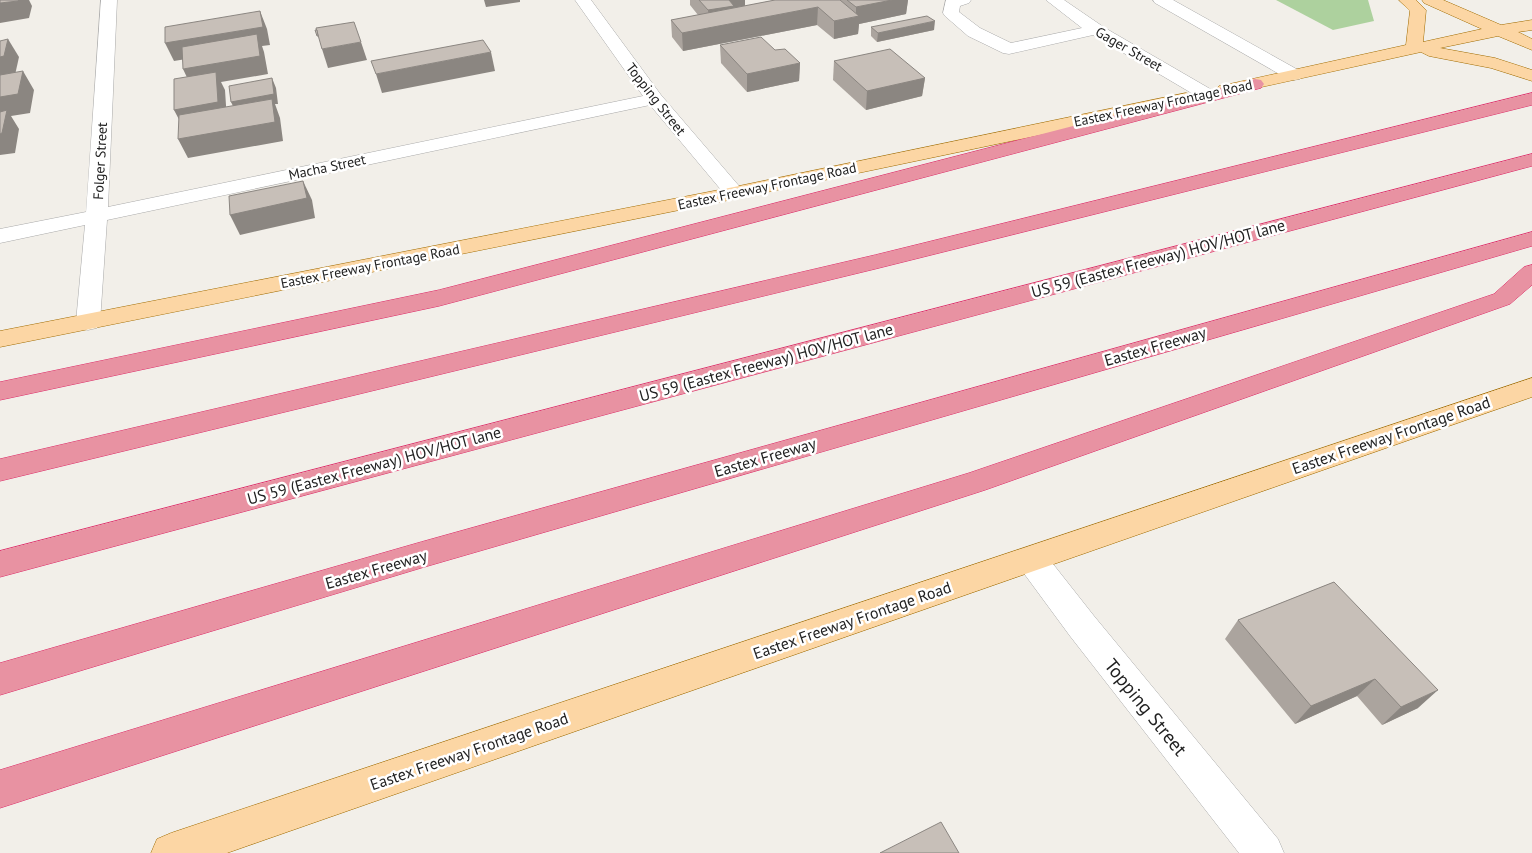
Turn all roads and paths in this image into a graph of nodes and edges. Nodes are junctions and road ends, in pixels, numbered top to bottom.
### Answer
1 (109, 0) edge
2 (583, 0) edge
3 (963, 0) edge
4 (1054, 0) edge
5 (1161, 0) edge
6 (1407, 0) edge
7 (1430, 0) edge
8 (1532, 25) edge
9 (1095, 30) junction
10 (1501, 31) junction
11 (1532, 45) edge
12 (1414, 49) junction
13 (1294, 75) junction
14 (1532, 76) edge
15 (1255, 84) junction
16 (1206, 94) junction
17 (654, 99) junction
18 (1532, 99) edge
19 (1532, 160) edge
20 (734, 194) junction
21 (97, 215) junction
22 (0, 236) edge
23 (1532, 239) edge
24 (1532, 272) edge
25 (88, 322) junction
26 (0, 339) edge
27 (1532, 387) edge
28 (0, 390) edge
29 (0, 470) edge
30 (1031, 559) junction
31 (0, 564) edge
32 (0, 679) edge
33 (0, 789) edge
34 (171, 853) edge
35 (1264, 853) edge

1 - 21 street, Folger Street
2 - 17 street, Topping Street
3 - 9 street
4 - 9 street, Gager Street
5 - 13 street
6 - 12 main road
7 - 10 main road
8 - 10 main road, Eastex Freeway Frontage Road
9 - 16 street, Gager Street
10 - 11 main road
10 - 12 main road, Eastex Freeway Frontage Road
12 - 13 main road, Eastex Freeway Frontage Road
12 - 14 main road
13 - 15 main road, Eastex Freeway Frontage Road
15 - 16 main road, Eastex Freeway Frontage Road
15 - 28 highway
16 - 20 main road, Eastex Freeway Frontage Road
17 - 20 street, Topping Street
17 - 21 street, Macha Street
18 - 29 highway
19 - 31 highway, US 59 (Eastex Freeway) HOV/HOT lane
20 - 25 main road, Eastex Freeway Frontage Road
21 - 22 street, Macha Street
21 - 25 street, Folger Street
23 - 32 highway, Eastex Freeway
24 - 33 highway
25 - 26 main road, Eastex Freeway Frontage Road
27 - 30 main road, Eastex Freeway Frontage Road
30 - 34 main road, Eastex Freeway Frontage Road
30 - 35 street, Topping Street

